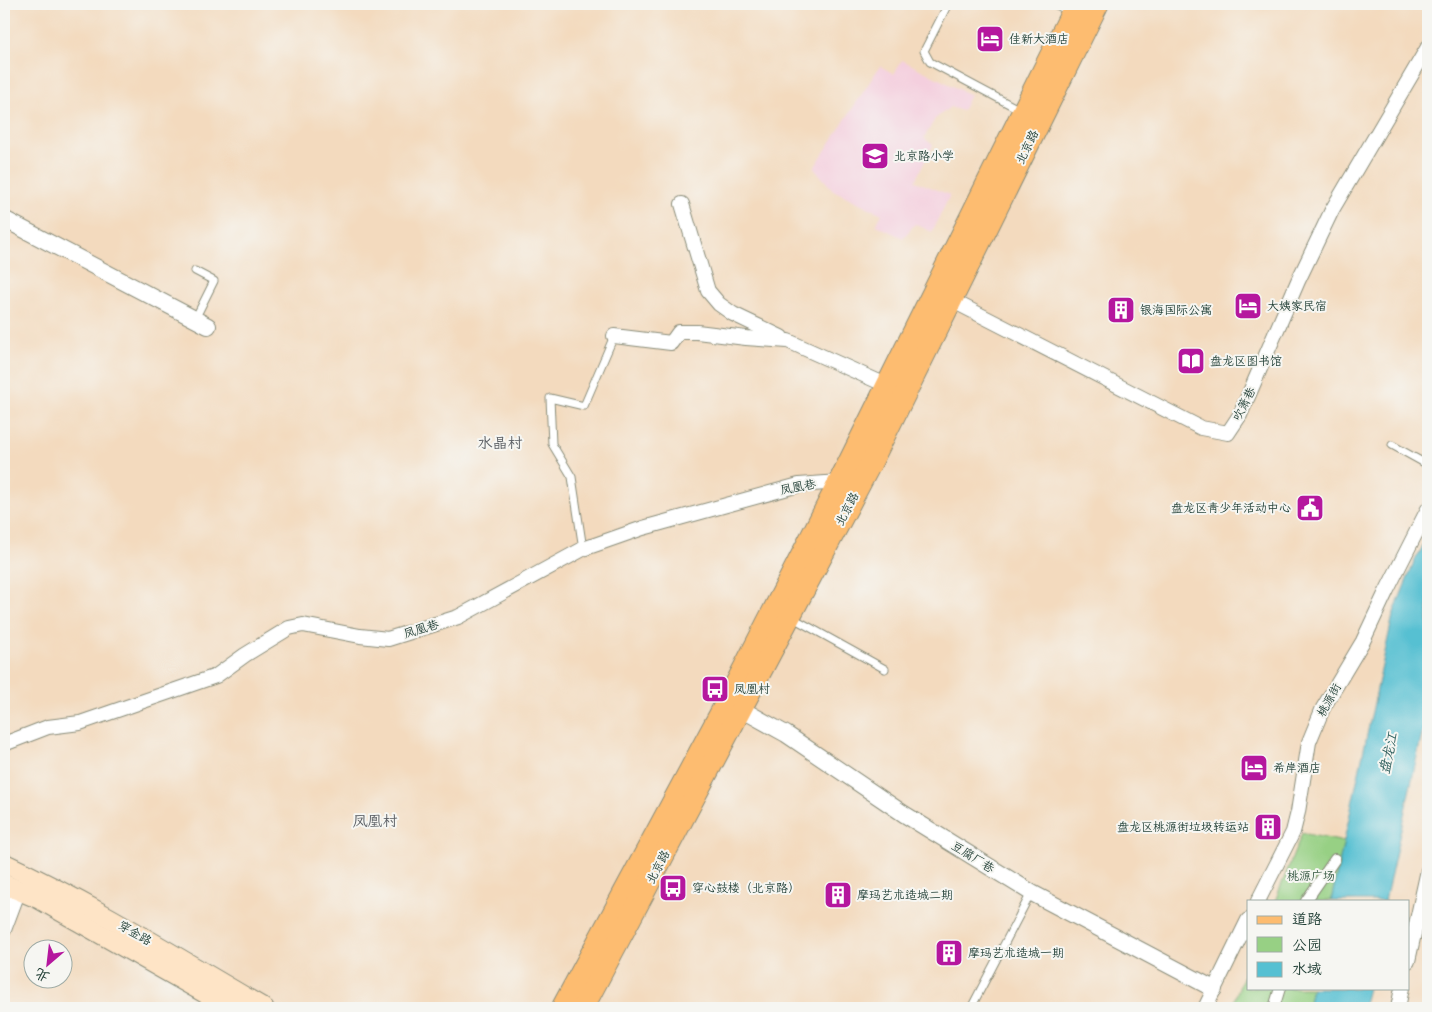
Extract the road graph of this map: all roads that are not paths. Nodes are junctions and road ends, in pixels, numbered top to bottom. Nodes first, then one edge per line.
1 (948, 4) edge
2 (1098, 4) edge
3 (1067, 7) edge
4 (1428, 47) edge
5 (1022, 111) junction
6 (682, 204) dead end
7 (4, 219) edge
8 (194, 271) dead end
9 (951, 300) junction
10 (201, 323) joint
11 (614, 336) joint
12 (788, 341) junction
13 (886, 385) junction
14 (1392, 445) dead end
15 (1428, 465) edge
16 (839, 482) junction
17 (1428, 509) edge
18 (583, 549) junction
19 (790, 617) junction
20 (885, 669) dead end
21 (741, 709) junction
22 (4, 744) edge
23 (1335, 859) dead end
24 (4, 862) edge
25 (1428, 870) edge
26 (12, 887) edge
27 (1032, 893) junction
28 (1259, 900) edge
29 (1307, 900) edge
30 (1247, 922) edge
31 (4, 930) edge
32 (1410, 952) edge
33 (1214, 989) junction
34 (1279, 990) edge
35 (1402, 990) edge
36 (231, 1008) edge
37 (264, 1008) edge
38 (562, 1008) edge
39 (583, 1008) edge
40 (971, 1008) edge
41 (1205, 1008) edge
42 (1274, 1008) edge
43 (1398, 1008) edge

1 - 5 lane
2 - 9 main road, 北京路
3 - 5 main road, 北京路
4 - 9 street, 吹箫巷
5 - 13 main road, 北京路
6 - 12 street
7 - 10 street
8 - 10 lane
9 - 19 main road, 北京路
11 - 12 street
11 - 18 lane
12 - 13 street
13 - 16 main road, 北京路
14 - 15 lane
16 - 18 street, 凤凰巷
16 - 38 main road, 北京路
17 - 28 street, 桃源街
18 - 22 street, 凤凰巷
19 - 20 lane
19 - 21 main road, 北京路
21 - 27 street, 豆腐厂巷
21 - 39 main road, 北京路
23 - 29 street
24 - 37 main road, 穿金路
25 - 32 street
26 - 31 street
26 - 36 main road, 穿金路
27 - 33 street, 豆腐厂巷
27 - 40 lane
30 - 33 street
33 - 41 street
34 - 42 street
35 - 43 street

